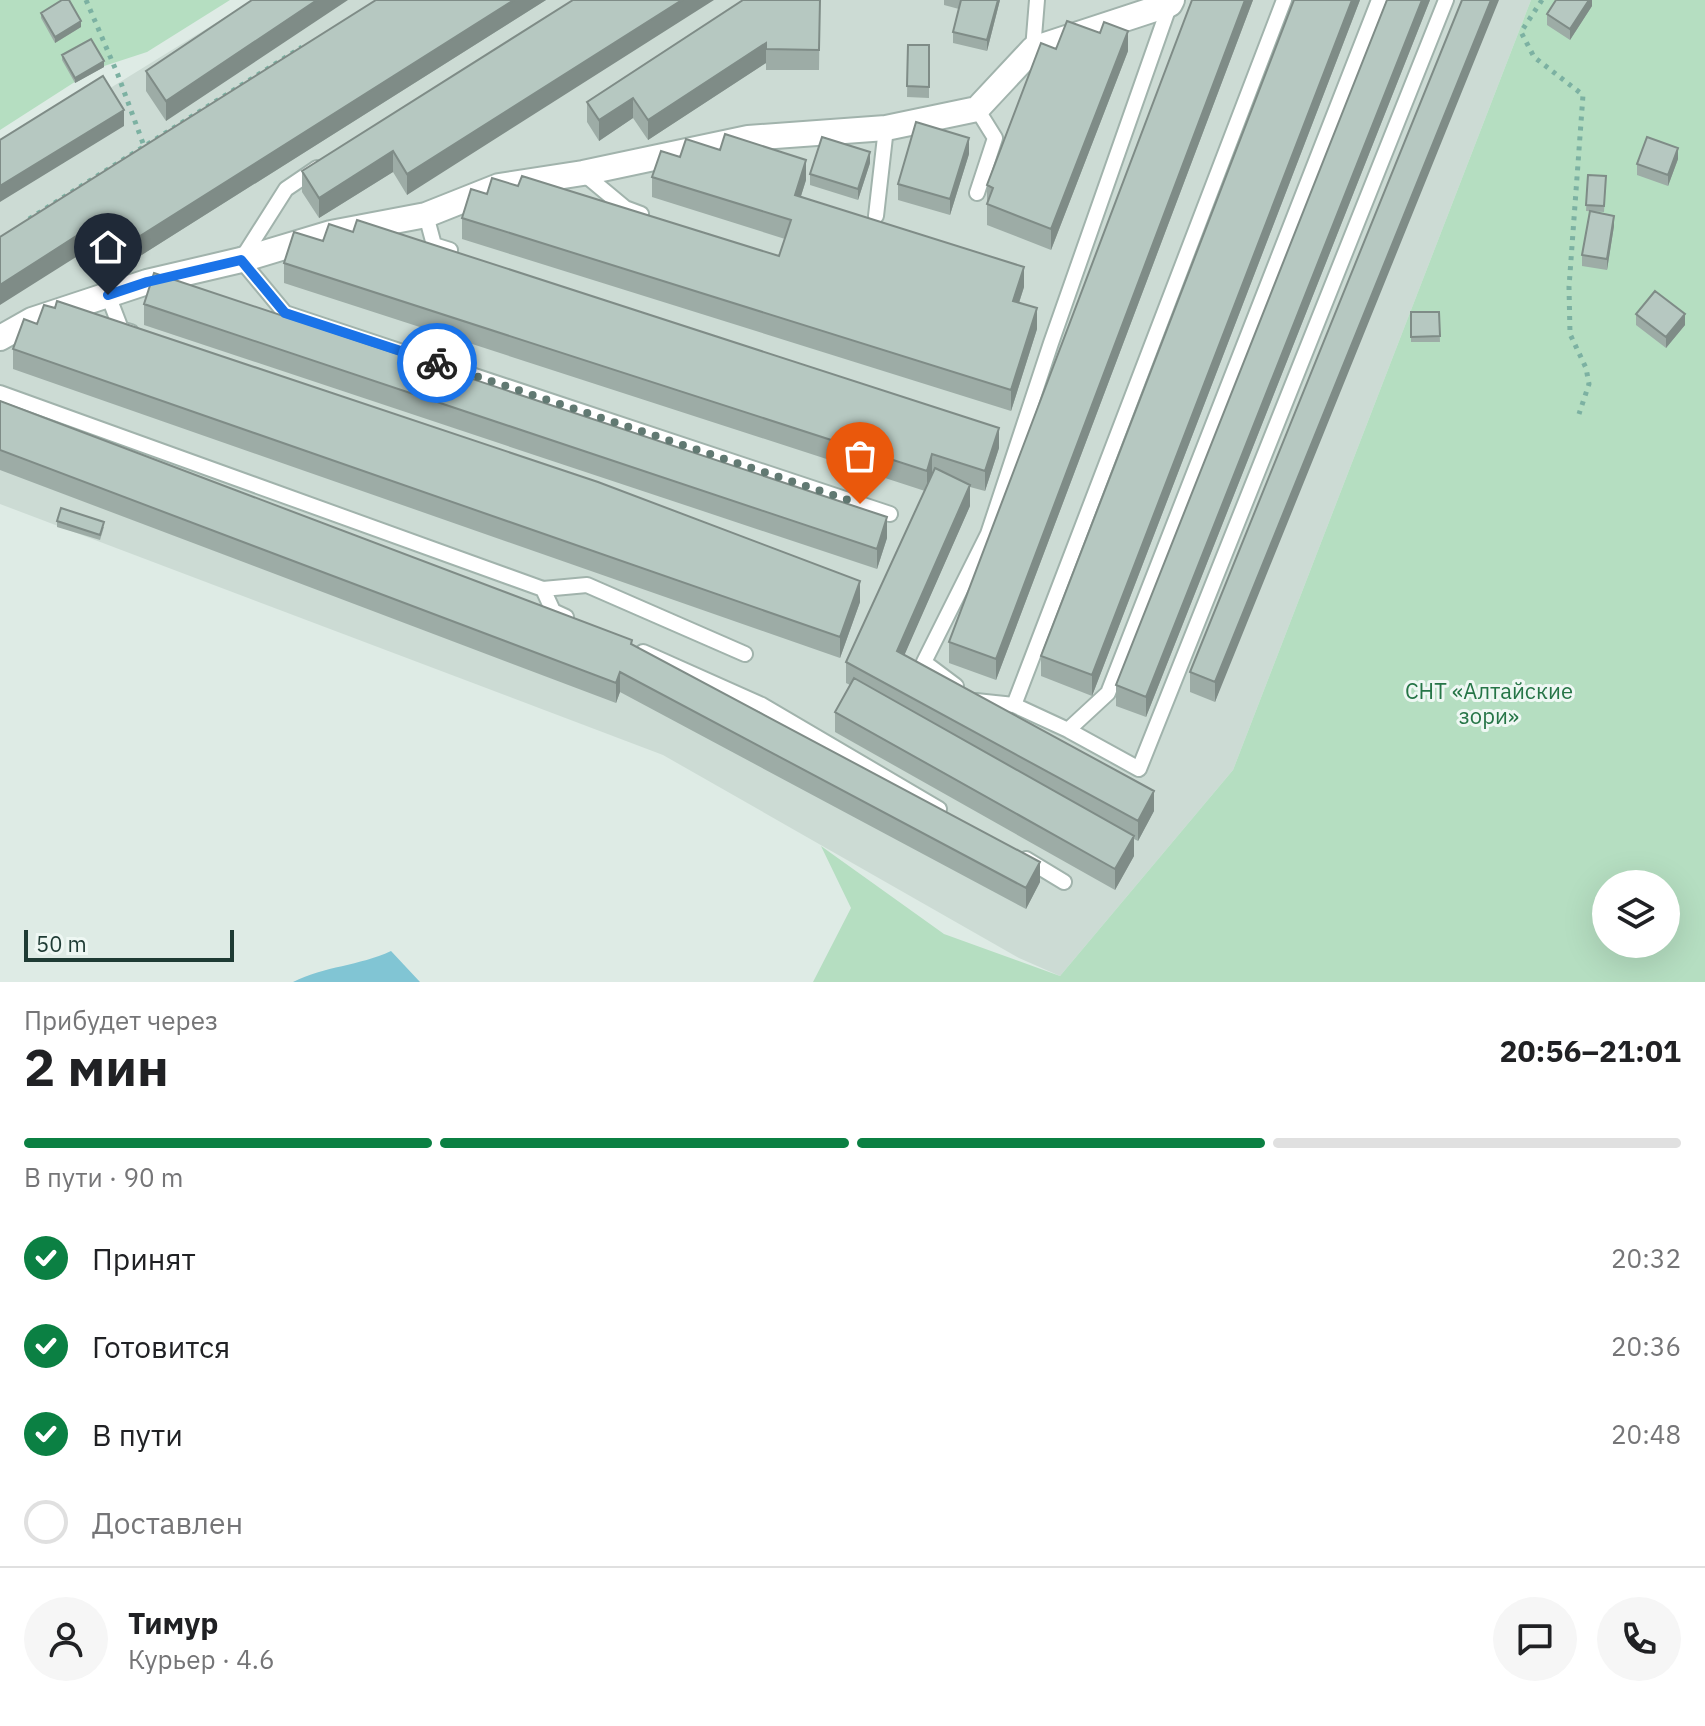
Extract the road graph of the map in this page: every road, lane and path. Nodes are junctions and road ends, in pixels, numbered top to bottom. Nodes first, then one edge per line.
1 (86, 0) edge
2 (1037, 0) edge
3 (1284, 0) edge
4 (1379, 0) edge
5 (1446, 0) edge
6 (1542, 0) edge
7 (1171, 2) edge
8 (312, 41) edge
9 (1033, 49) junction
10 (977, 109) junction
11 (886, 128) junction
12 (144, 146) junction
13 (325, 163) edge
14 (583, 173) junction
15 (977, 193) dead end
16 (426, 215) junction
17 (876, 216) dead end
18 (653, 218) edge
19 (26, 221) edge
20 (465, 255) edge
21 (241, 260) junction
22 (108, 295) junction
23 (0, 338) edge
24 (151, 339) edge
25 (0, 393) edge
26 (1579, 414) dead end
27 (890, 514) dead end
28 (543, 589) junction
29 (581, 624) edge
30 (622, 643) edge
31 (745, 654) dead end
32 (1014, 705) junction
33 (1068, 730) junction
34 (954, 817) edge
35 (1009, 850) edge
36 (1064, 882) dead end

1 - 12 path
2 - 9 lane
3 - 32 lane
4 - 33 lane
5 - 33 lane
6 - 26 path
7 - 9 street
7 - 32 lane
8 - 12 path
9 - 10 street
10 - 11 street
10 - 15 lane
11 - 14 street
11 - 17 lane
12 - 19 path
13 - 21 lane
14 - 16 street
14 - 18 lane
16 - 20 lane
16 - 21 street
21 - 22 street
21 - 27 lane
22 - 23 street
22 - 24 lane
25 - 28 lane
28 - 29 lane
28 - 31 lane
30 - 34 lane
32 - 33 lane
35 - 36 lane

